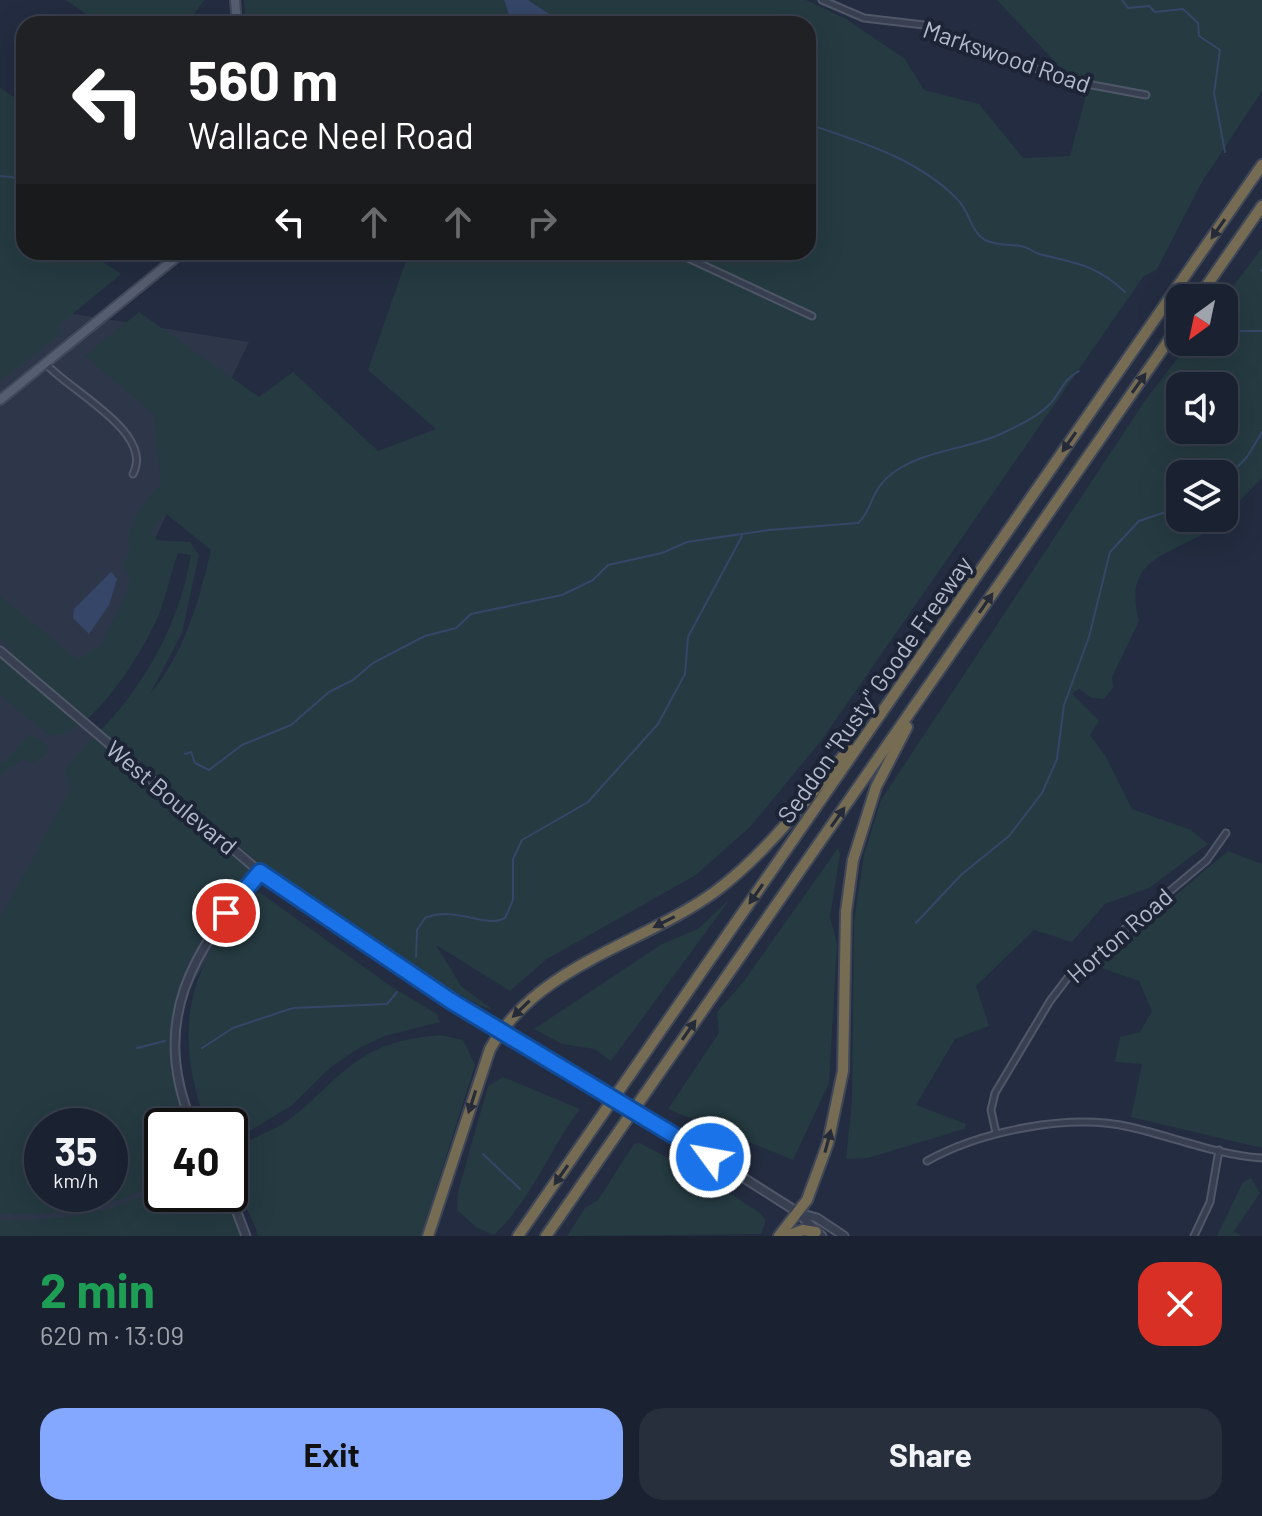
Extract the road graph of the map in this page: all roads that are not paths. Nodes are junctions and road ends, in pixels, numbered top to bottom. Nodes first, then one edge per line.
1 (822, 0) edge
2 (1146, 95) dead end
3 (1262, 165) edge
4 (1262, 206) edge
5 (173, 260) edge
6 (692, 260) edge
7 (1208, 284) edge
8 (812, 316) dead end
9 (1166, 344) edge
10 (46, 364) junction
11 (0, 400) edge
12 (133, 474) dead end
13 (0, 651) edge
14 (951, 653) junction
15 (880, 715) junction
16 (1226, 833) dead end
17 (260, 872) junction
18 (501, 1029) junction
19 (188, 1108) edge
20 (996, 1133) junction
21 (1219, 1150) junction
22 (1262, 1158) edge
23 (927, 1161) dead end
24 (237, 1212) edge
25 (799, 1213) junction
26 (819, 1234) edge
27 (246, 1236) edge
28 (428, 1236) edge
29 (518, 1236) edge
30 (546, 1236) edge
31 (779, 1236) edge
32 (787, 1236) edge
33 (844, 1236) edge
34 (1194, 1236) edge

1 - 2 street, Markswood Road
3 -> 15 highway, Seddon "Rusty" Goode Freeway
4 - 7 highway
5 - 10 main road
6 - 8 street
14 -> 9 highway, Seddon "Rusty" Goode Freeway
10 - 11 main road
10 - 12 street
13 - 17 street, West Boulevard
25 -> 14 highway
30 -> 14 highway, Seddon "Rusty" Goode Freeway
15 -> 18 highway
15 -> 29 highway, Seddon "Rusty" Goode Freeway
16 - 20 street, Horton Road
17 - 18 street, West Boulevard
17 - 19 street
18 - 25 street, West Boulevard, bridge
18 -> 28 highway
20 - 21 street
20 - 23 street
21 - 22 street
21 - 34 street
24 - 27 street
25 - 26 street, West Boulevard
25 - 31 highway
25 - 33 street, West Boulevard
26 - 32 highway

